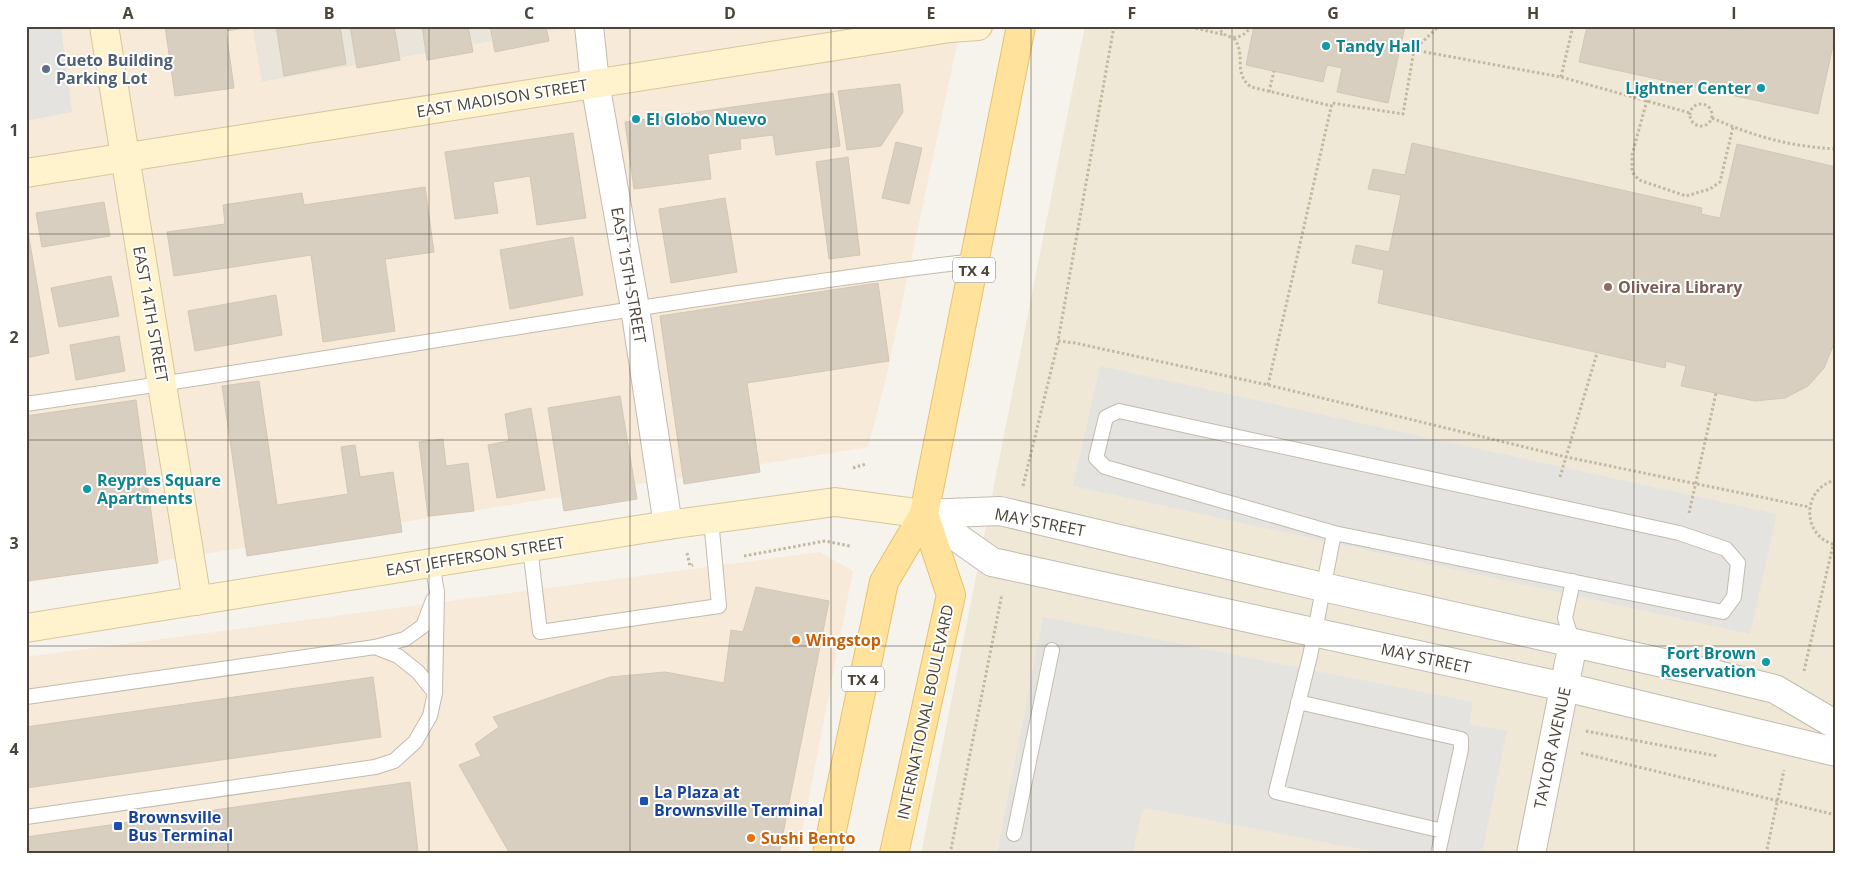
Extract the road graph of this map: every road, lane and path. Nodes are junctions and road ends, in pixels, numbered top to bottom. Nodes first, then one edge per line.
1 (104, 26) edge
2 (589, 26) edge
3 (978, 26) edge
4 (1021, 26) edge
5 (1114, 26) edge
6 (1186, 26) edge
7 (1218, 26) edge
8 (1251, 26) edge
9 (1439, 26) edge
10 (1573, 26) edge
11 (1226, 35) junction
12 (1234, 38) junction
13 (1414, 50) junction
14 (1274, 71) dead end
15 (1561, 77) junction
16 (595, 83) junction
17 (1269, 92) junction
18 (1647, 100) junction
19 (1332, 106) junction
20 (1690, 113) junction
21 (1712, 118) junction
22 (1733, 127) junction
23 (1836, 149) edge
24 (125, 159) junction
25 (26, 174) edge
26 (976, 261) junction
27 (635, 308) junction
28 (1058, 342) junction
29 (1597, 353) dead end
30 (163, 385) junction
31 (1268, 385) junction
32 (1716, 394) dead end
33 (26, 404) edge
34 (1566, 457) junction
35 (866, 464) dead end
36 (853, 468) dead end
37 (1560, 477) dead end
38 (1836, 480) edge
39 (1695, 484) junction
40 (1022, 490) dead end
41 (1809, 507) junction
42 (1688, 513) dead end
43 (924, 514) junction
44 (711, 519) junction
45 (668, 524) junction
46 (1334, 532) junction
47 (1834, 545) edge
48 (850, 546) dead end
49 (530, 547) junction
50 (744, 556) dead end
51 (432, 563) junction
52 (1572, 581) junction
53 (1323, 587) junction
54 (436, 592) junction
55 (1002, 594) dead end
56 (197, 601) junction
57 (26, 628) edge
58 (1314, 634) junction
59 (1573, 643) junction
60 (375, 647) junction
61 (1052, 650) dead end
62 (1803, 674) dead end
63 (1565, 687) junction
64 (435, 693) junction
65 (26, 697) edge
66 (1298, 702) junction
67 (1836, 726) edge
68 (1580, 730) dead end
69 (1576, 752) dead end
70 (1836, 752) edge
71 (1726, 758) dead end
72 (1792, 771) dead end
73 (1777, 801) junction
74 (1836, 815) edge
75 (26, 817) edge
76 (1443, 831) junction
77 (1014, 834) dead end
78 (827, 854) edge
79 (894, 854) edge
80 (950, 854) edge
81 (1438, 854) edge
82 (1530, 854) edge
83 (1766, 854) edge

1 - 24 street, EAST 14TH STREET
2 - 16 street, EAST 15TH STREET
3 - 16 street, EAST MADISON STREET
4 - 26 main road, TX 4
5 - 28 path
6 - 11 path
7 - 11 path
8 - 12 path
9 - 13 path
10 - 15 path
11 - 12 path
12 - 17 path
13 - 15 path
13 - 19 path
14 - 17 path
15 - 18 path
16 - 24 street, EAST MADISON STREET
16 - 27 street, EAST 15TH STREET
17 - 19 path
18 - 20 path
18 - 22 path
19 - 31 path
20 - 21 path
20 - 21 path
21 - 22 path
22 - 23 path
24 - 25 street, EAST MADISON STREET
24 - 30 street, EAST 14TH STREET
26 - 27 lane
26 - 43 main road, TX 4
27 - 30 lane
27 - 45 street, EAST 15TH STREET
28 - 31 path
28 - 40 path
29 - 34 path
30 - 33 lane
30 - 56 street, EAST 14TH STREET
31 - 34 path
32 - 39 path
34 - 37 path
34 - 39 path
35 - 36 path
38 - 41 path
39 - 41 path
39 - 42 path
41 - 47 path
43 - 44 street, EAST JEFFERSON STREET
43 - 53 street, MAY STREET
43 - 58 street, MAY STREET
43 - 78 main road, TX 4
43 - 79 main road, INTERNATIONAL BOULEVARD
44 - 45 street, EAST JEFFERSON STREET
44 - 49 lane
45 - 49 street, EAST JEFFERSON STREET
46 - 52 lane
46 - 52 lane
46 - 53 lane
47 - 62 path
48 - 50 path
49 - 51 street, EAST JEFFERSON STREET
51 - 54 lane
51 - 56 street, EAST JEFFERSON STREET
52 - 59 lane
53 - 58 lane
53 - 59 street, MAY STREET
54 - 60 lane
54 - 64 lane
55 - 80 path
56 - 57 street, EAST JEFFERSON STREET
58 - 63 street, MAY STREET
58 - 66 lane
59 - 63 street, TAYLOR AVENUE
59 - 67 street, MAY STREET
60 - 64 lane
60 - 65 lane
61 - 77 lane
63 - 70 street, MAY STREET
63 - 82 street, TAYLOR AVENUE
64 - 75 lane
66 - 76 lane
66 - 76 lane
68 - 71 path
69 - 73 path
72 - 73 path
73 - 74 path
73 - 83 path
76 - 81 lane

